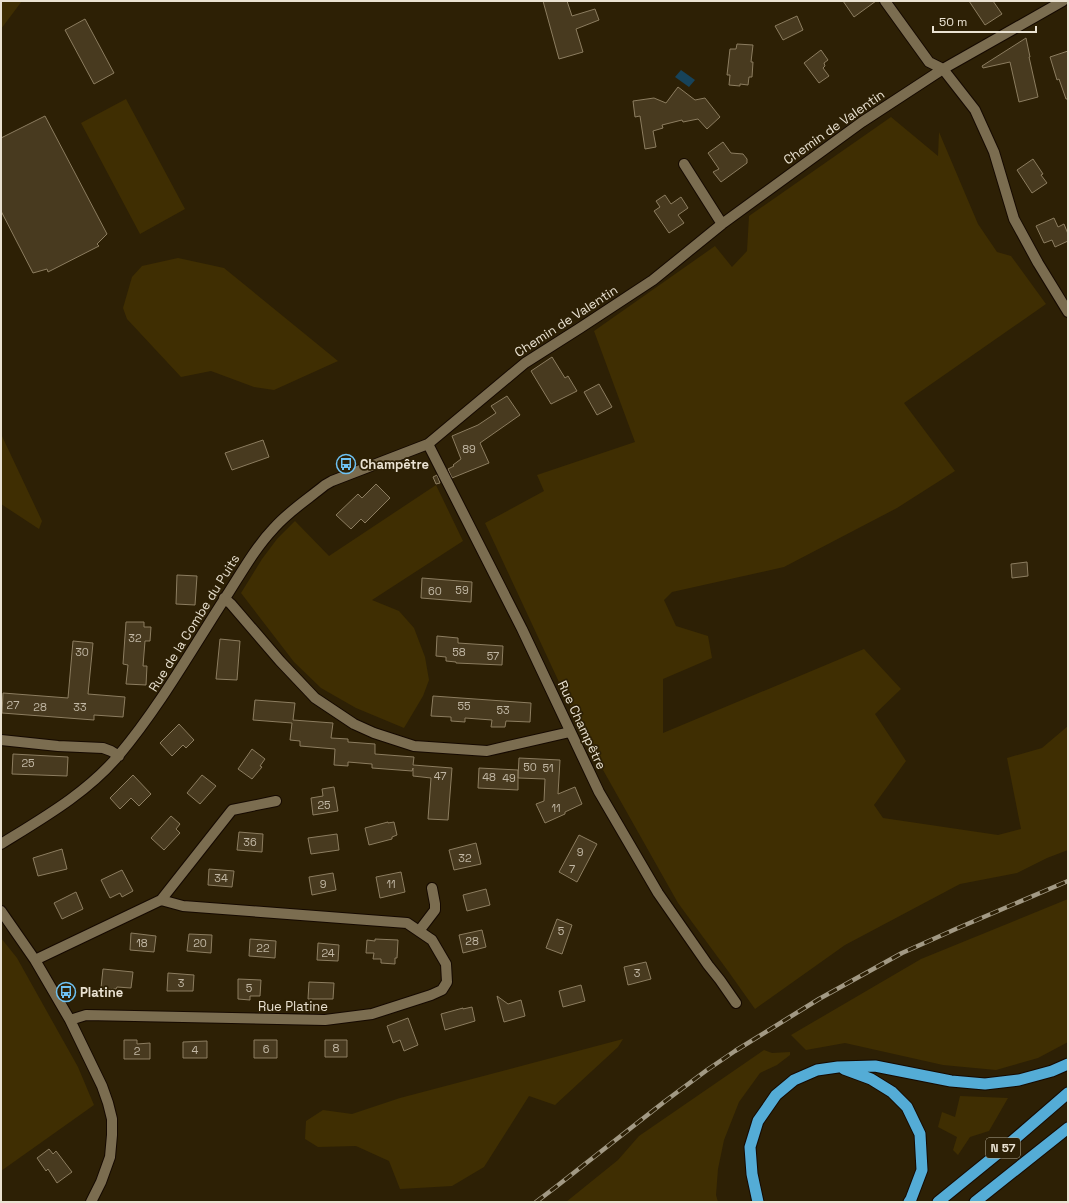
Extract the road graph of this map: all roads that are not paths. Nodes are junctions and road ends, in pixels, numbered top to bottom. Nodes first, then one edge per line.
1 (885, 1) edge
2 (1063, 1) edge
3 (943, 69) junction
4 (684, 164) dead end
5 (722, 224) junction
6 (1068, 312) edge
7 (428, 444) junction
8 (224, 598) junction
9 (570, 732) junction
10 (1, 740) edge
11 (119, 756) junction
12 (276, 801) dead end
13 (1, 844) edge
14 (432, 888) dead end
15 (161, 900) junction
16 (1, 911) edge
17 (418, 931) junction
18 (35, 960) junction
19 (736, 1003) dead end
20 (70, 1020) junction
21 (1068, 1064) edge
22 (838, 1067) junction
23 (1068, 1093) edge
24 (1068, 1128) edge
25 (91, 1202) edge
26 (758, 1202) edge
27 (909, 1202) edge
28 (938, 1202) edge
29 (976, 1202) edge

1 - 3 street
2 - 3 street, Chemin de Valentin
3 - 5 street, Chemin de Valentin
3 - 6 street
4 - 5 street
5 - 7 street, Chemin de Valentin
7 - 8 street, Rue de la Combe du Puits
7 - 9 street, Rue Champêtre
8 - 9 street
8 - 11 street, Rue de la Combe du Puits
9 - 19 street, Rue Champêtre
10 - 11 street
11 - 13 street, Rue de la Combe du Puits
12 - 15 street
14 - 17 street
15 - 17 street, Rue Platine
15 - 18 street
16 - 18 street
17 - 20 street, Rue Platine
18 - 20 street
20 - 25 street
21 - 22 highway
22 - 26 highway
22 - 27 highway
23 - 28 highway, N 57
24 - 29 highway, N 57

